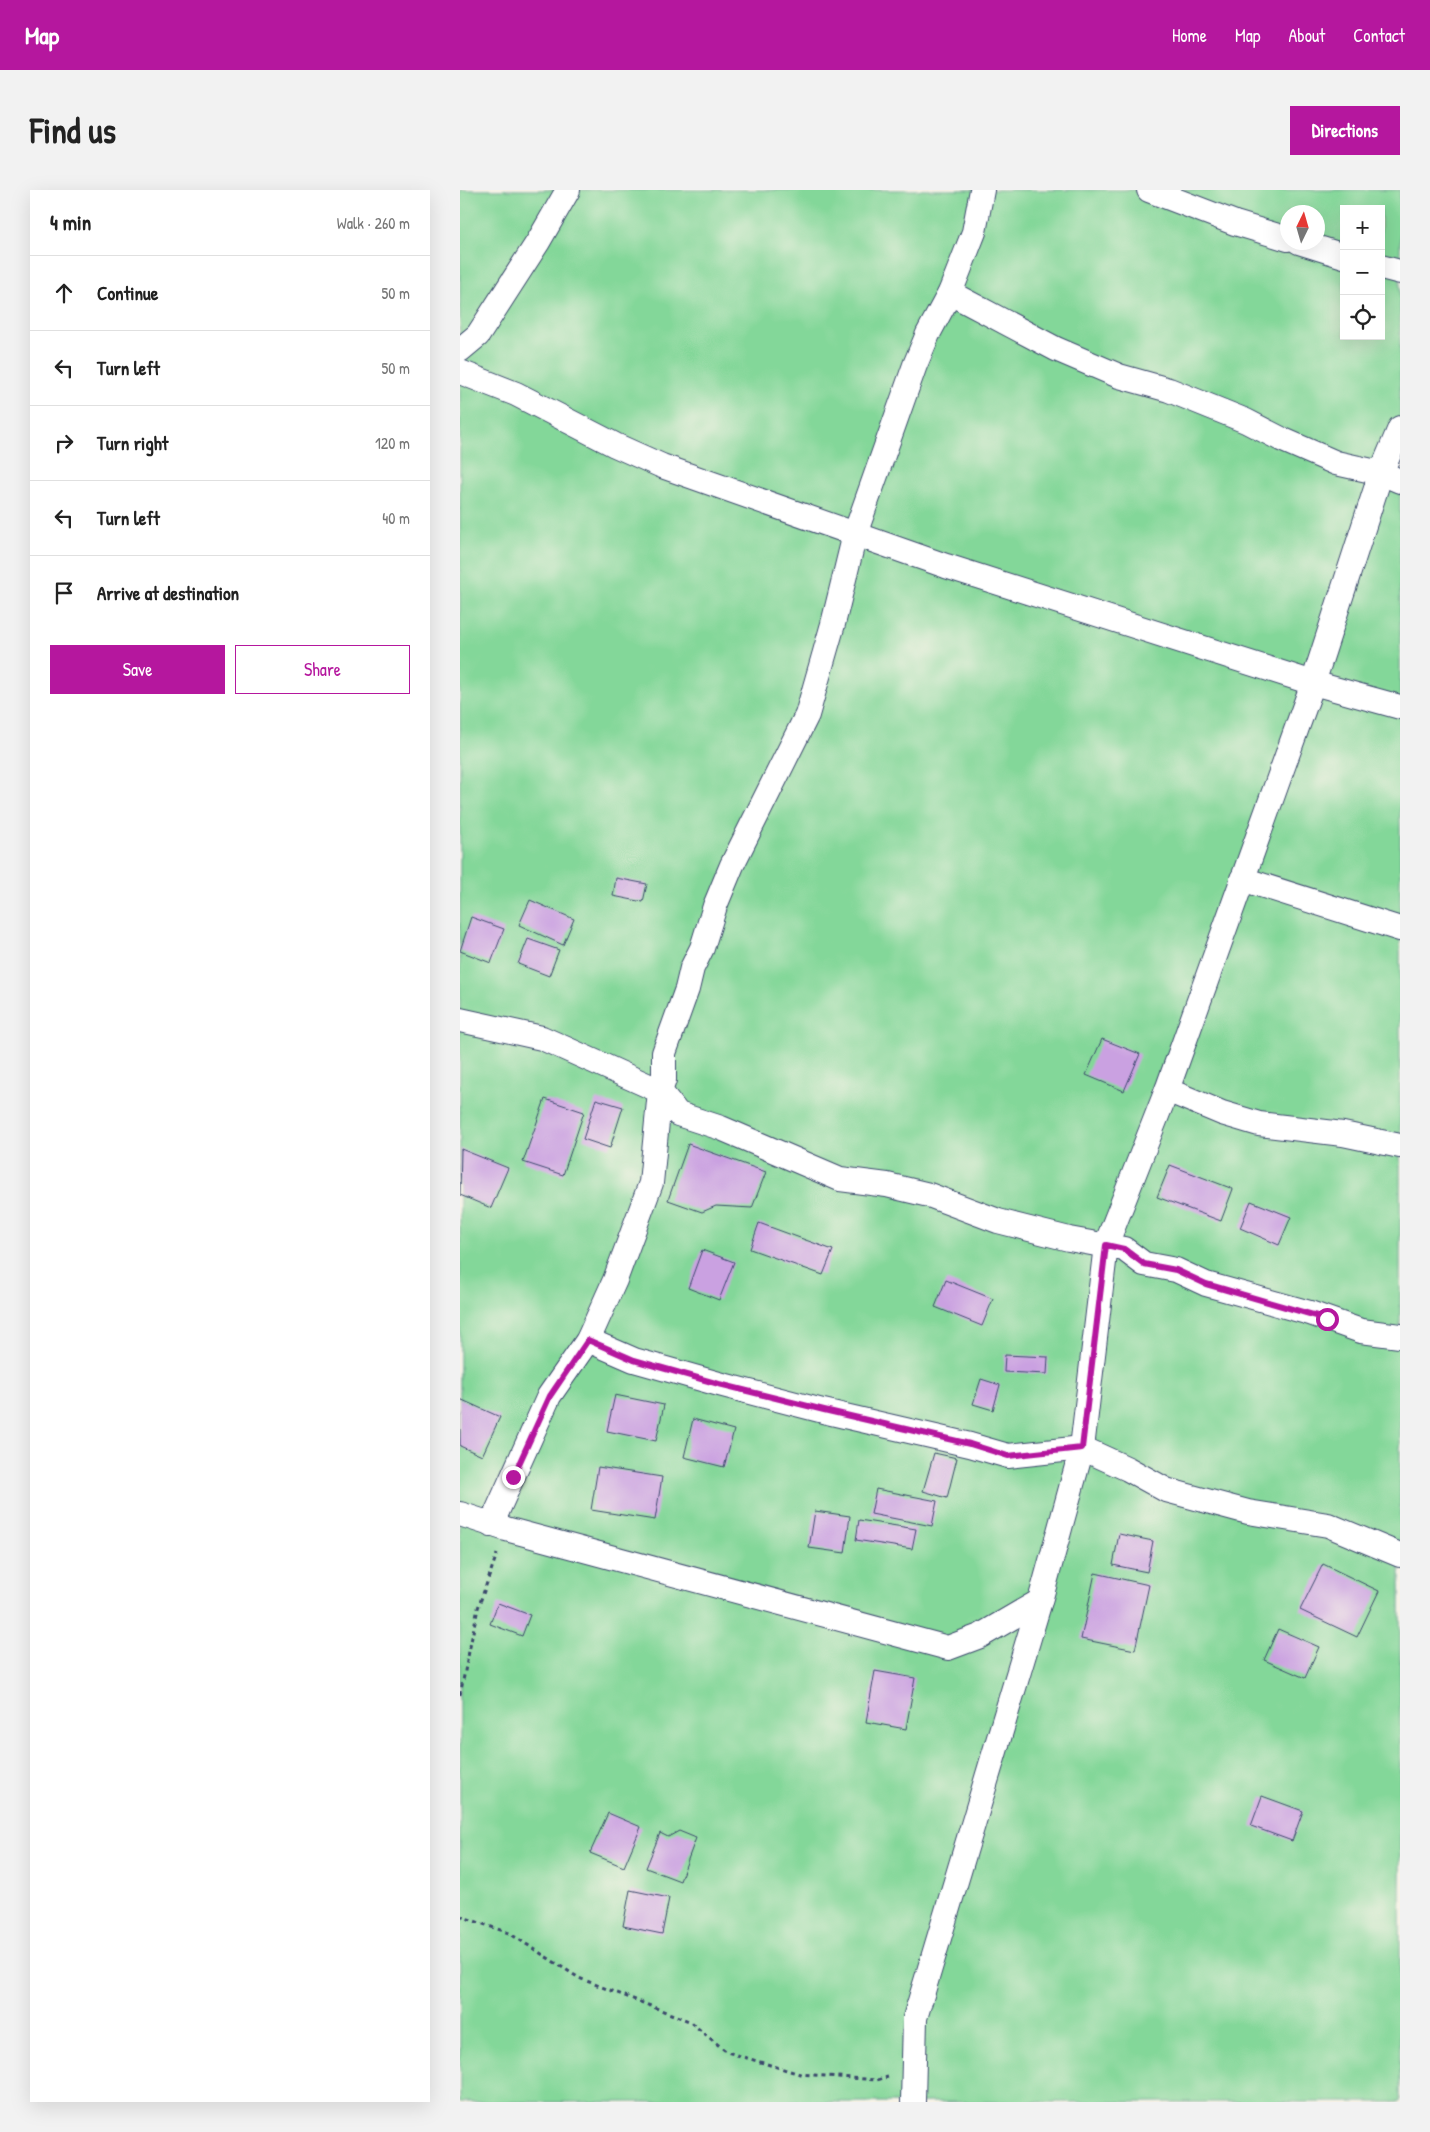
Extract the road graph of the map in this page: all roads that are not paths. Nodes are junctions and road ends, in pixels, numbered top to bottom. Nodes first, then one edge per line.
1 (568, 190) edge
2 (982, 190) edge
3 (1149, 190) edge
4 (1280, 237) edge
5 (1325, 250) edge
6 (1340, 255) edge
7 (1385, 268) edge
8 (1400, 272) edge
9 (950, 293) junction
10 (460, 350) edge
11 (460, 372) edge
12 (1400, 428) edge
13 (1391, 477) edge
14 (855, 534) junction
15 (1312, 684) junction
16 (1400, 707) edge
17 (1242, 878) junction
18 (1400, 929) edge
19 (460, 1020) edge
20 (1168, 1090) junction
21 (660, 1091) junction
22 (1400, 1146) edge
23 (1106, 1245) junction
24 (1400, 1336) edge
25 (588, 1340) junction
26 (1082, 1448) junction
27 (460, 1514) edge
28 (498, 1527) junction
29 (1400, 1555) edge
30 (1040, 1601) junction
31 (913, 2102) edge

1 - 10 street
2 - 9 street
3 - 4 street
5 - 6 street
7 - 8 street
9 - 13 street
9 - 14 street
11 - 14 street
12 - 13 street
13 - 15 street
14 - 15 street
14 - 21 street
15 - 16 street
15 - 17 street
17 - 18 street
17 - 20 street
19 - 21 street
20 - 22 street
20 - 23 street
21 - 23 street
21 - 25 street
23 - 24 street
23 - 26 street
25 - 26 street
25 - 28 street
26 - 29 street
26 - 30 street
27 - 28 street
28 - 30 street
30 - 31 street

